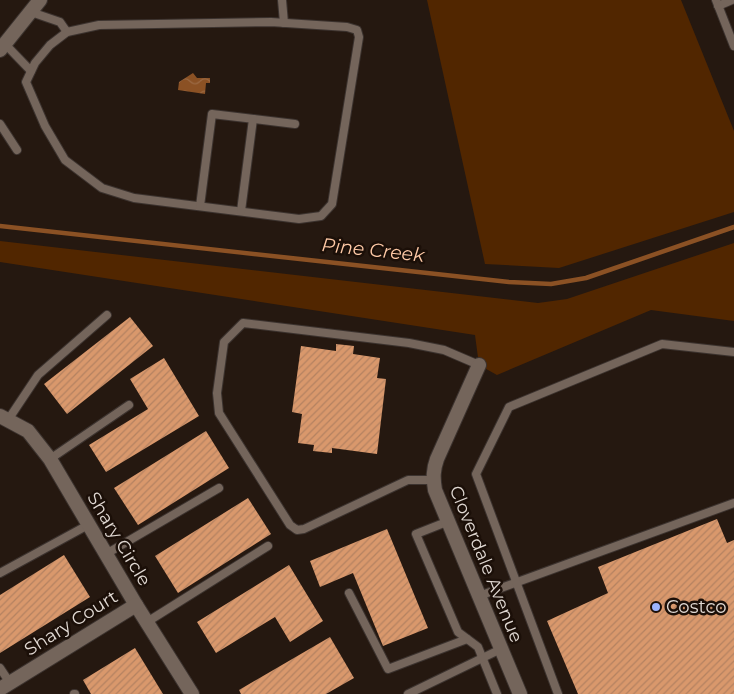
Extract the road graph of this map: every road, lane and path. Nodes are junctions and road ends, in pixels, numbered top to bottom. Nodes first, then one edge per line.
1 (282, 0) edge
2 (732, 0) edge
3 (37, 3) edge
4 (717, 3) edge
5 (284, 23) junction
6 (68, 32) junction
7 (734, 46) edge
8 (2, 47) edge
9 (31, 71) junction
10 (252, 119) junction
11 (0, 124) edge
12 (295, 124) dead end
13 (17, 150) dead end
14 (200, 206) junction
15 (241, 211) junction
16 (107, 315) dead end
17 (734, 352) edge
18 (479, 365) joint
19 (129, 405) dead end
20 (4, 418) edge
21 (50, 459) junction
22 (433, 480) junction
23 (219, 488) dead end
24 (734, 503) edge
25 (449, 522) junction
26 (88, 525) junction
27 (268, 546) dead end
28 (106, 554) junction
29 (0, 573) edge
30 (517, 582) junction
31 (348, 593) dead end
32 (479, 596) junction
33 (136, 605) junction
34 (147, 622) junction
35 (467, 639) junction
36 (501, 649) junction
37 (483, 658) junction
38 (0, 668) edge
39 (5, 686) edge
40 (192, 694) edge
41 (408, 694) edge
42 (497, 694) edge
43 (520, 694) edge
44 (558, 694) edge

1 - 5 lane
2 - 4 lane
3 - 6 lane
3 - 8 street
4 - 7 lane
5 - 6 lane
5 - 15 lane
6 - 9 lane
8 - 9 lane
9 - 14 lane
10 - 12 lane
10 - 14 lane
10 - 15 lane
11 - 13 lane
14 - 15 lane
16 - 20 lane
17 - 30 lane
18 - 22 street, Cloverdale Avenue
18 - 22 lane
19 - 21 lane
20 - 21 street, Shary Circle
21 - 26 street, Shary Circle
22 - 25 street, Cloverdale Avenue
23 - 28 lane
24 - 30 lane
25 - 32 street, Cloverdale Avenue
25 - 35 lane
26 - 28 street, Shary Circle
26 - 29 lane
27 - 34 lane
28 - 33 street, Shary Circle
30 - 32 lane
30 - 44 lane
31 - 35 lane
32 - 36 street, Cloverdale Avenue
33 - 34 street, Shary Circle
33 - 39 street, Shary Court
34 - 40 street, Shary Circle
35 - 37 lane
36 - 37 lane
36 - 43 street, Cloverdale Avenue
37 - 41 lane
37 - 42 lane
38 - 39 lane

